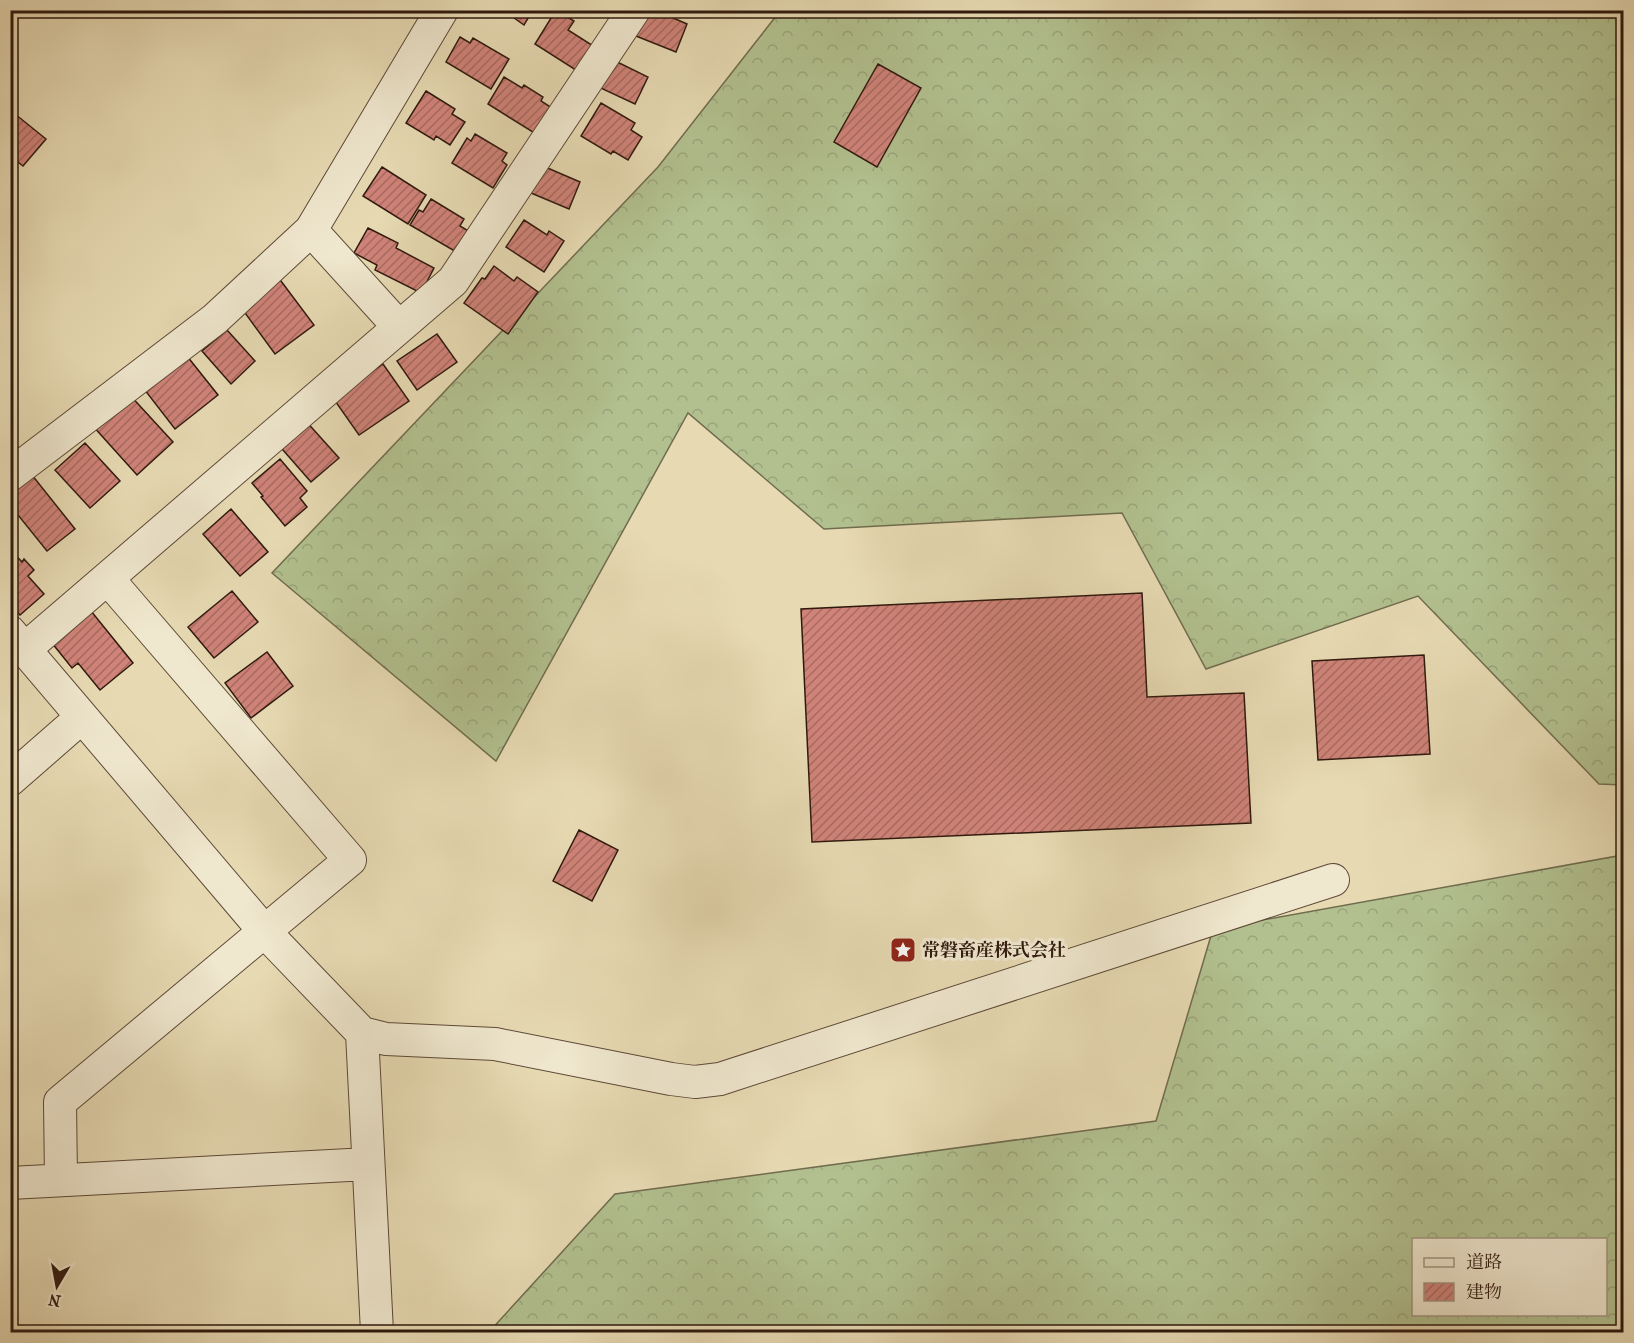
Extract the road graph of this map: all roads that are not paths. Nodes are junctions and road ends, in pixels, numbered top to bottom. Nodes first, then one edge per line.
1 (442, 10) edge
2 (634, 10) edge
3 (310, 230) junction
4 (399, 327) junction
5 (10, 475) edge
6 (108, 579) junction
7 (18, 641) edge
8 (82, 717) junction
9 (10, 780) edge
10 (1333, 880) dead end
11 (265, 932) junction
12 (362, 1034) junction
13 (368, 1164) junction
14 (62, 1180) junction
15 (10, 1183) edge
16 (377, 1332) edge

1 - 3 street
2 - 4 street
3 - 4 street
3 - 5 street
4 - 6 street
6 - 7 street
6 - 11 street
7 - 8 street
8 - 9 street
8 - 11 street
10 - 12 street
11 - 12 street
11 - 14 street
12 - 13 street
13 - 14 street
13 - 16 street
14 - 15 street

